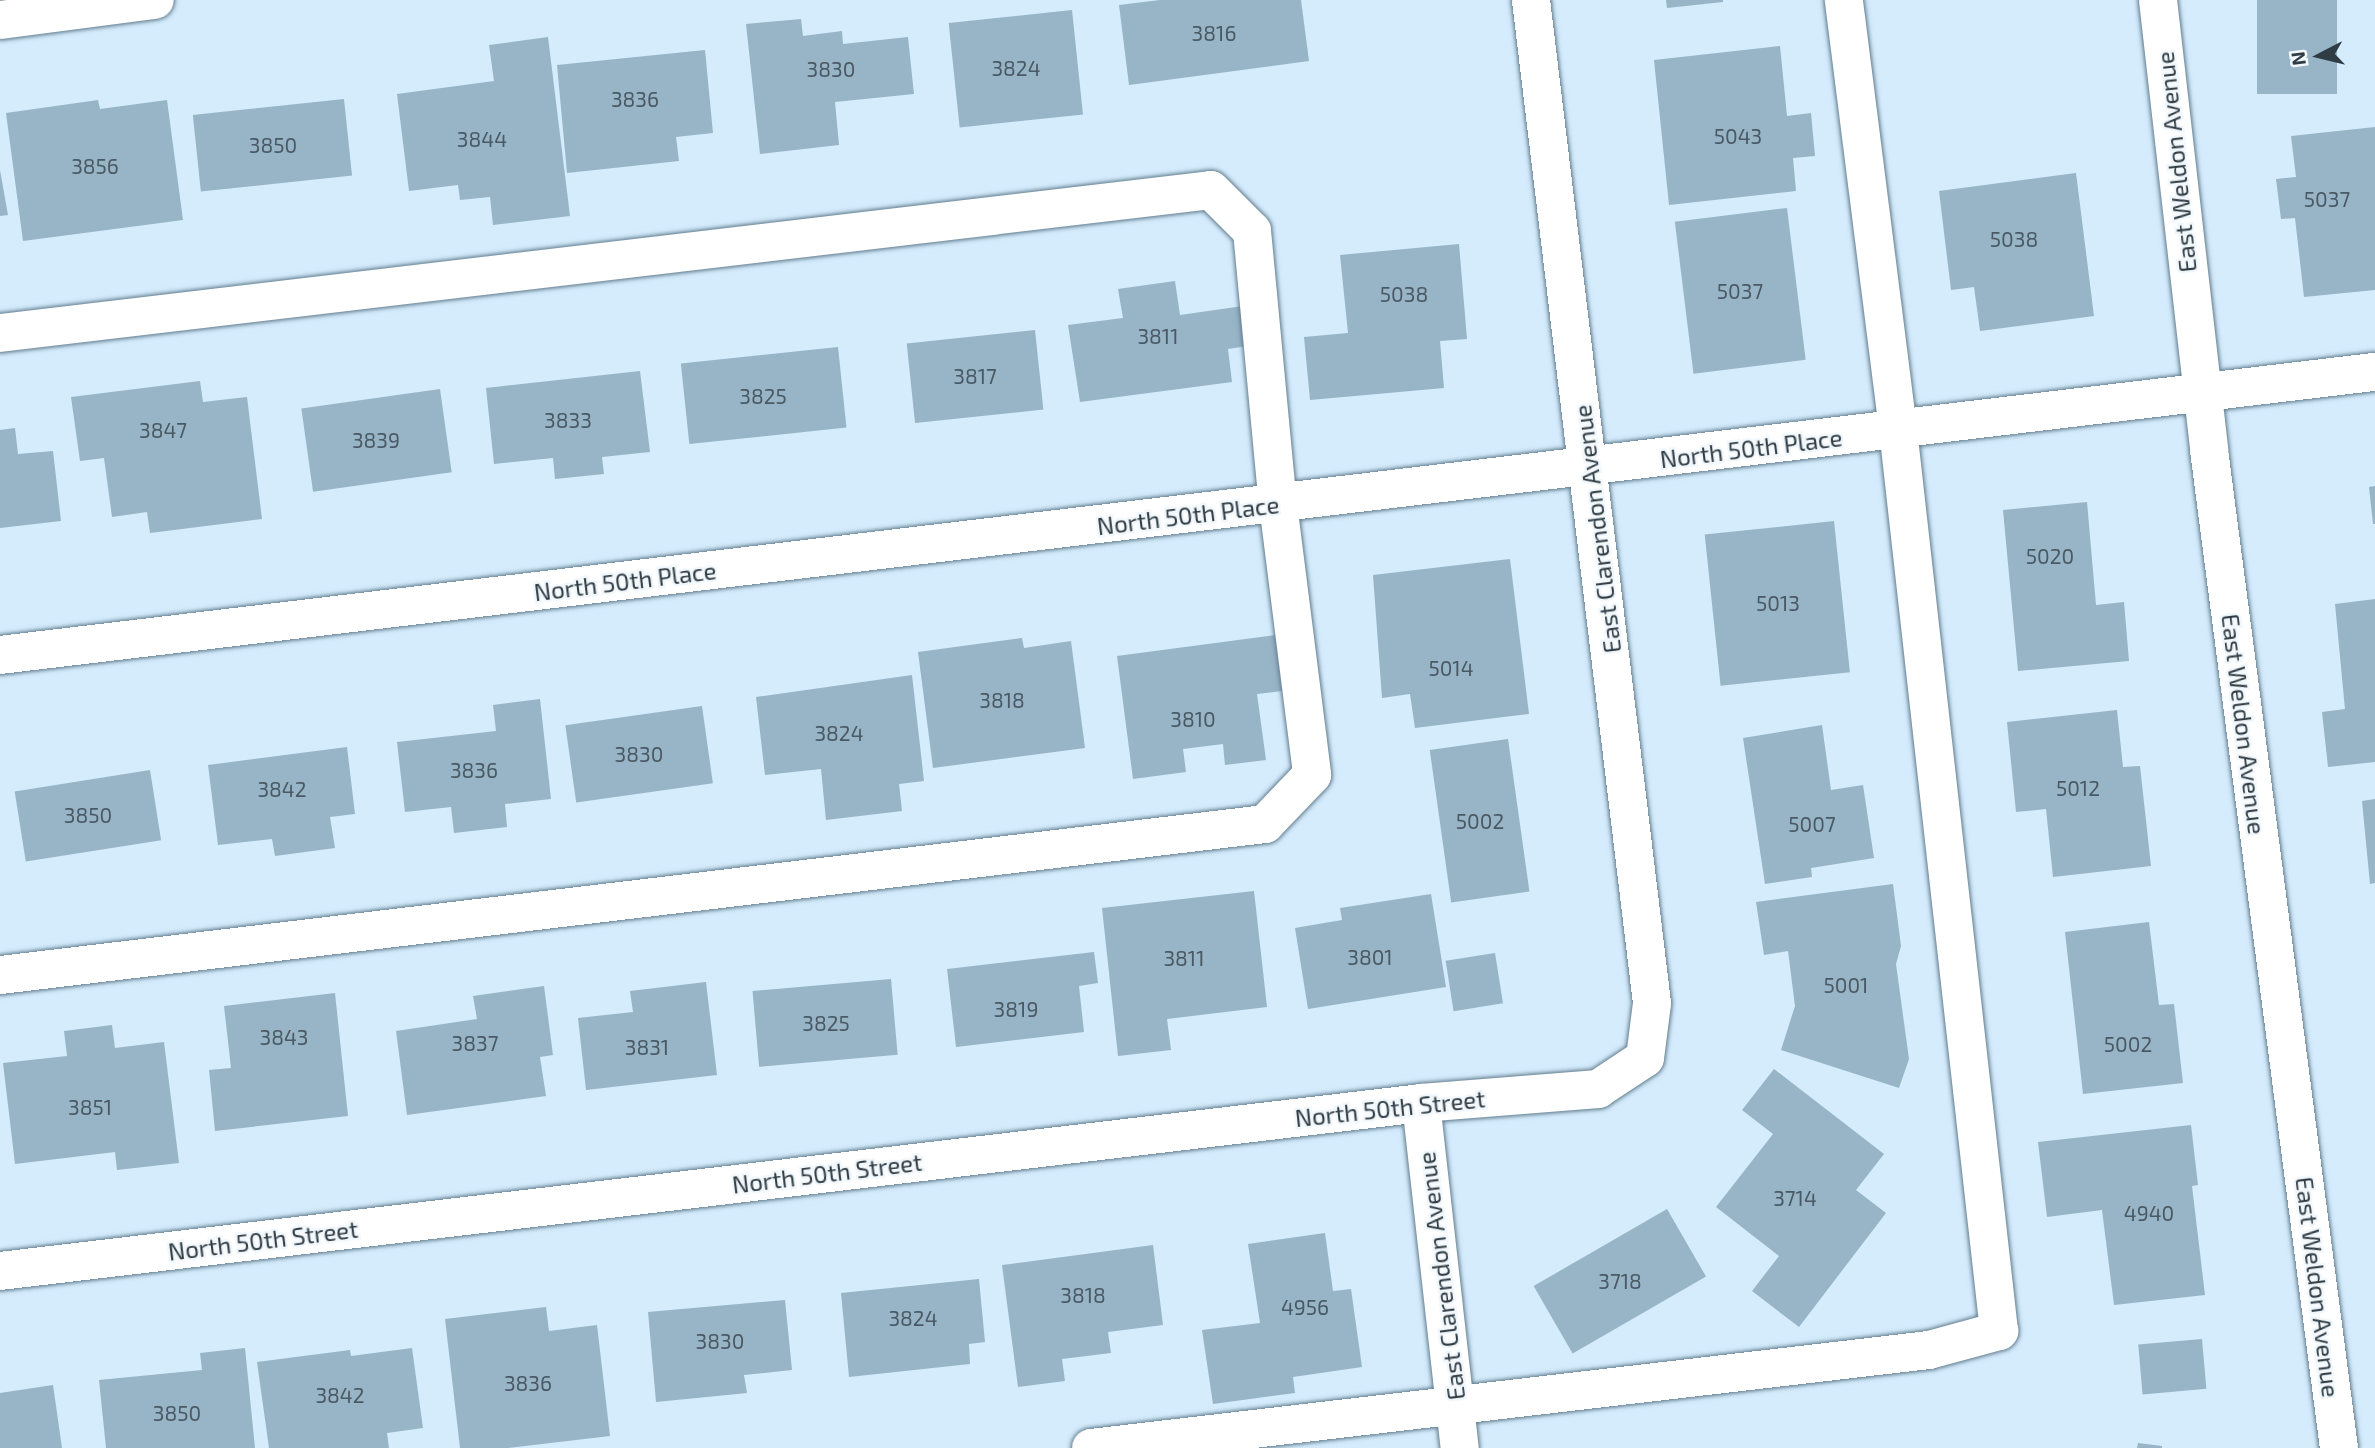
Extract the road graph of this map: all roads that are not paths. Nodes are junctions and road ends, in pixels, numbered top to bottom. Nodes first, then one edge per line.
1 (155, 0) edge
2 (1531, 0) edge
3 (1844, 0) edge
4 (2158, 0) edge
5 (0, 20) edge
6 (0, 333) edge
7 (2375, 372) edge
8 (2202, 392) junction
9 (1898, 429) junction
10 (1591, 468) junction
11 (1278, 504) junction
12 (0, 655) edge
13 (0, 975) edge
14 (1645, 1058) joint
15 (1421, 1103) junction
16 (0, 1271) edge
17 (1456, 1404) junction
18 (1091, 1448) edge
19 (1460, 1448) edge
20 (2339, 1448) edge

1 - 5 street
2 - 10 street, East Clarendon Avenue
3 - 9 street
4 - 8 street, East Weldon Avenue
6 - 11 street
7 - 8 street, North 50th Place
8 - 9 street, North 50th Place
8 - 20 street, East Weldon Avenue
9 - 10 street, North 50th Place
9 - 17 street
10 - 11 street, North 50th Place
10 - 14 street, East Clarendon Avenue
11 - 12 street, North 50th Place
11 - 13 street
14 - 15 street, North 50th Street
15 - 16 street, North 50th Street
15 - 17 street, East Clarendon Avenue
17 - 18 street
17 - 19 street, East Clarendon Avenue

